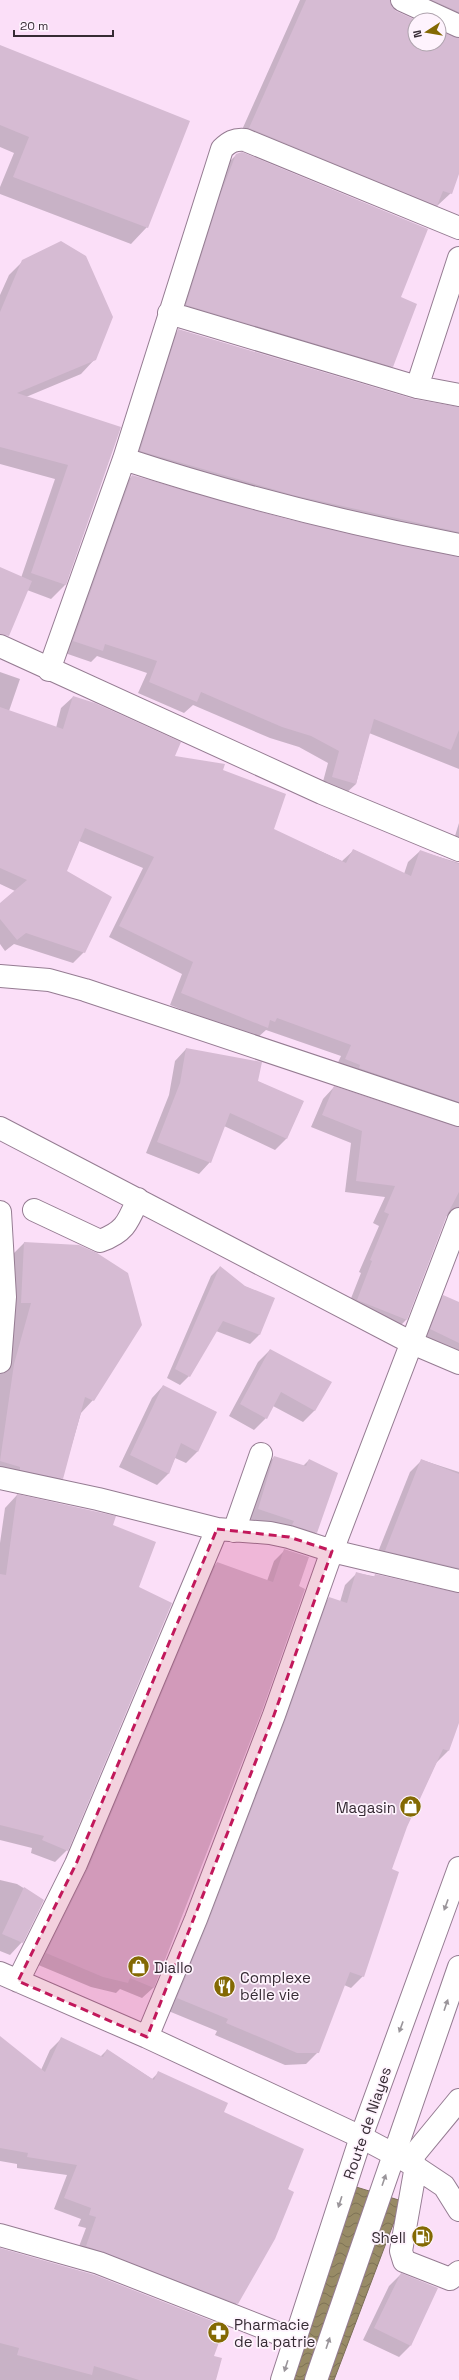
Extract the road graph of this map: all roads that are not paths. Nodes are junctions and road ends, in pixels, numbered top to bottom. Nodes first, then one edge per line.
1 (402, 0) edge
2 (459, 26) edge
3 (459, 228) edge
4 (459, 258) edge
5 (169, 313) junction
6 (417, 387) junction
7 (459, 395) edge
8 (124, 459) junction
9 (459, 545) edge
10 (0, 646) edge
11 (49, 670) junction
12 (459, 850) edge
13 (0, 976) edge
14 (459, 1115) edge
15 (0, 1128) edge
16 (138, 1199) junction
17 (34, 1210) dead end
18 (0, 1212) edge
19 (459, 1219) edge
20 (412, 1343) junction
21 (0, 1362) edge
22 (459, 1363) edge
23 (261, 1454) dead end
24 (0, 1478) edge
25 (226, 1530) junction
26 (332, 1551) junction
27 (459, 1581) edge
28 (459, 1868) edge
29 (459, 1967) edge
30 (9, 1977) edge
31 (147, 2037) junction
32 (459, 2100) edge
33 (361, 2137) junction
34 (406, 2160) junction
35 (452, 2184) edge
36 (459, 2210) edge
37 (0, 2235) edge
38 (459, 2272) edge
39 (295, 2340) junction
40 (282, 2380) edge
41 (316, 2380) edge

1 - 2 street
3 - 5 street
4 - 6 street
5 - 6 street
5 - 8 street
6 - 7 street
8 - 9 street
8 - 11 street
10 - 11 street
11 - 12 street
13 - 14 street
15 - 16 street
16 - 17 street
16 - 20 street
18 - 21 street
19 - 20 street
20 - 22 street
20 - 26 street
23 - 25 street
24 - 25 street
25 - 26 street
25 - 30 street
26 - 27 street
26 - 31 street
28 -> 33 street, Route de Niayes
34 -> 29 street
30 - 31 street
31 - 33 street
32 - 34 street
33 - 34 street
33 -> 39 street, Route de Niayes
34 - 35 street
34 - 38 street
41 -> 34 street
35 - 36 street
37 - 39 street
39 -> 40 street, Route de Niayes

